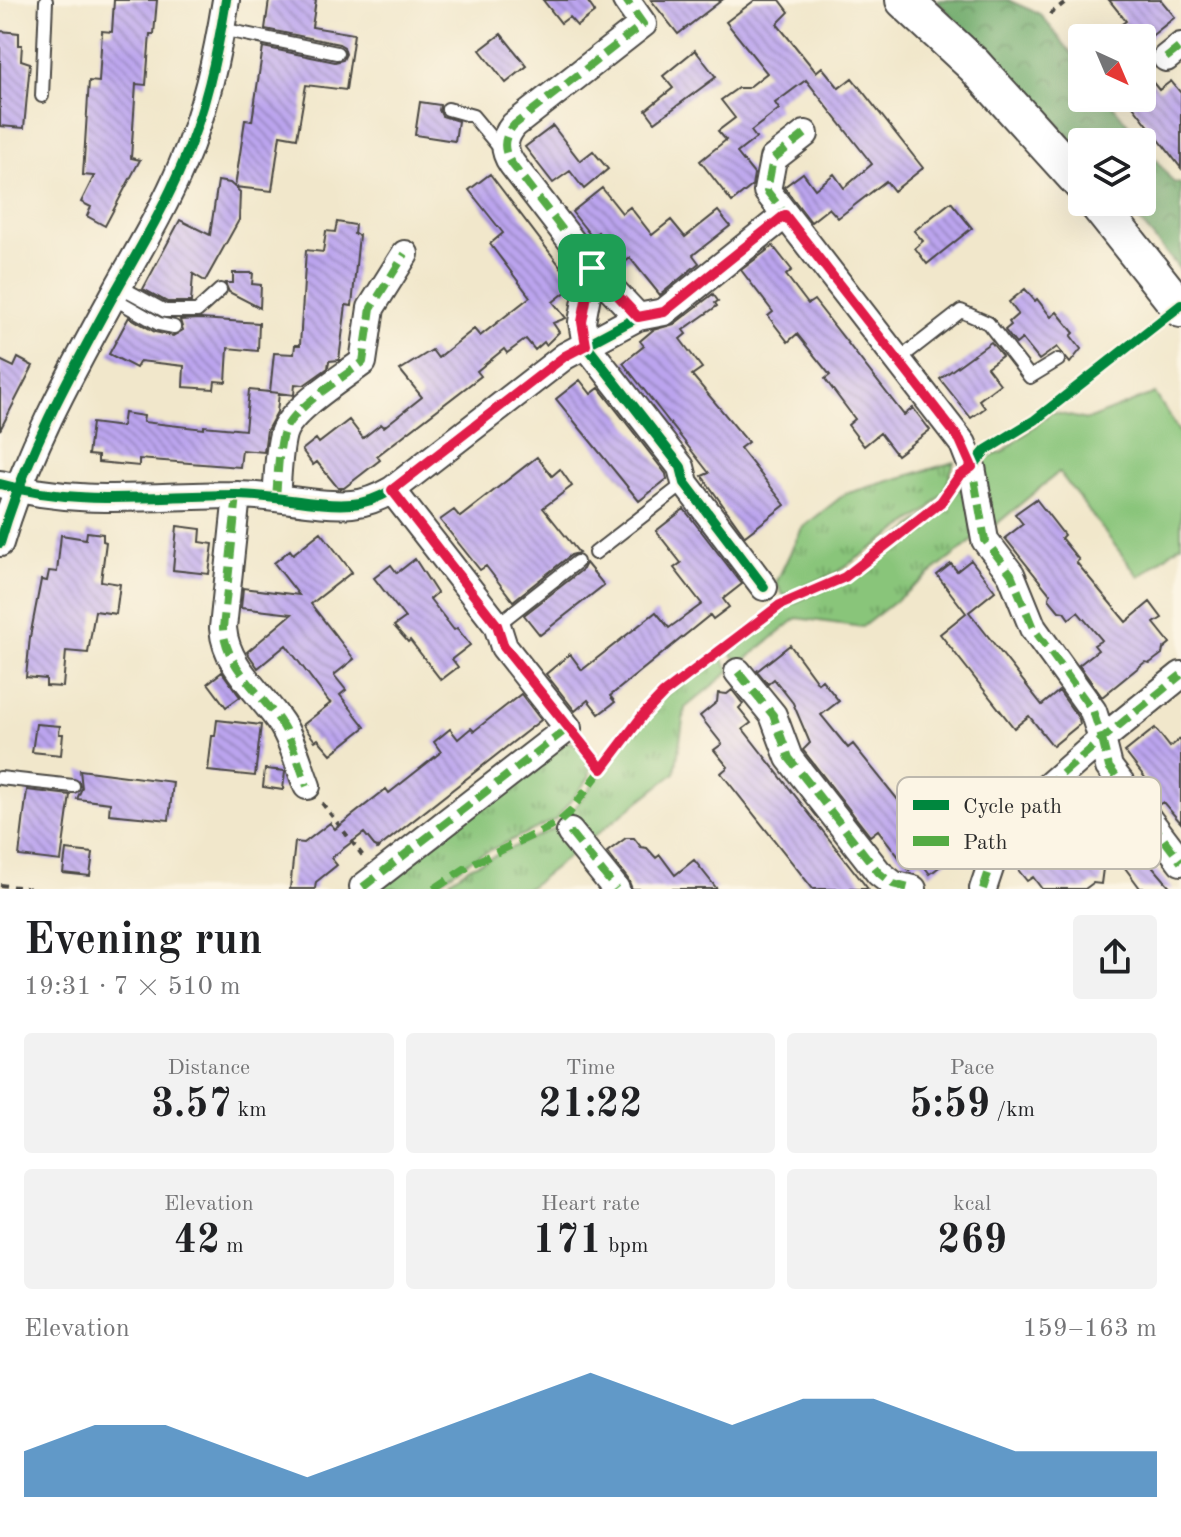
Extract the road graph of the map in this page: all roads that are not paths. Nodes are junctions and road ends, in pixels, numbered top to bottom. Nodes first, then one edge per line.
1 (39, 0) edge
2 (46, 0) edge
3 (226, 0) edge
4 (626, 0) edge
5 (904, 0) edge
6 (221, 29) junction
7 (337, 53) dead end
8 (42, 96) dead end
9 (448, 109) dead end
10 (805, 134) dead end
11 (507, 157) junction
12 (1068, 169) edge
13 (785, 215) junction
14 (1107, 216) edge
15 (405, 254) dead end
16 (592, 268) junction
17 (220, 290) dead end
18 (116, 292) junction
19 (1181, 309) edge
20 (638, 317) junction
21 (174, 327) dead end
22 (586, 345) junction
23 (898, 360) junction
24 (1058, 360) dead end
25 (685, 483) junction
26 (9, 487) edge
27 (392, 490) junction
28 (237, 495) junction
29 (276, 497) junction
30 (0, 543) edge
31 (595, 553) dead end
32 (577, 562) dead end
33 (764, 587) dead end
34 (497, 625) junction
35 (738, 672) dead end
36 (1181, 675) edge
37 (1102, 739) junction
38 (1059, 777) edge
39 (1117, 777) edge
40 (0, 778) edge
41 (73, 786) dead end
42 (307, 786) road end
43 (570, 832) dead end
44 (1161, 836) edge
45 (1181, 862) edge
46 (990, 869) edge
47 (371, 881) edge
48 (616, 889) edge
49 (913, 889) edge
50 (983, 889) edge

1 - 2 lane
2 - 8 lane
3 - 6 street
4 - 11 street
5 - 12 main road
6 - 7 lane
6 - 18 street
9 - 11 lane
10 - 13 street
11 - 16 street
13 - 20 street
13 - 23 street
14 - 19 main road
15 - 29 street
16 - 20 street
16 - 22 street
17 - 18 lane
18 - 21 lane
18 - 26 street
20 - 22 street
22 - 25 street
22 - 27 street
23 - 24 lane
23 - 37 street
25 - 31 lane
25 - 33 street
26 - 28 street
26 - 30 street
27 - 29 street
27 - 34 street
28 - 29 street
28 - 42 street
32 - 34 lane
34 - 47 street
35 - 49 street
36 - 37 street
37 - 38 street
37 - 39 street
40 - 41 lane
43 - 48 street
44 - 45 street
46 - 50 street

